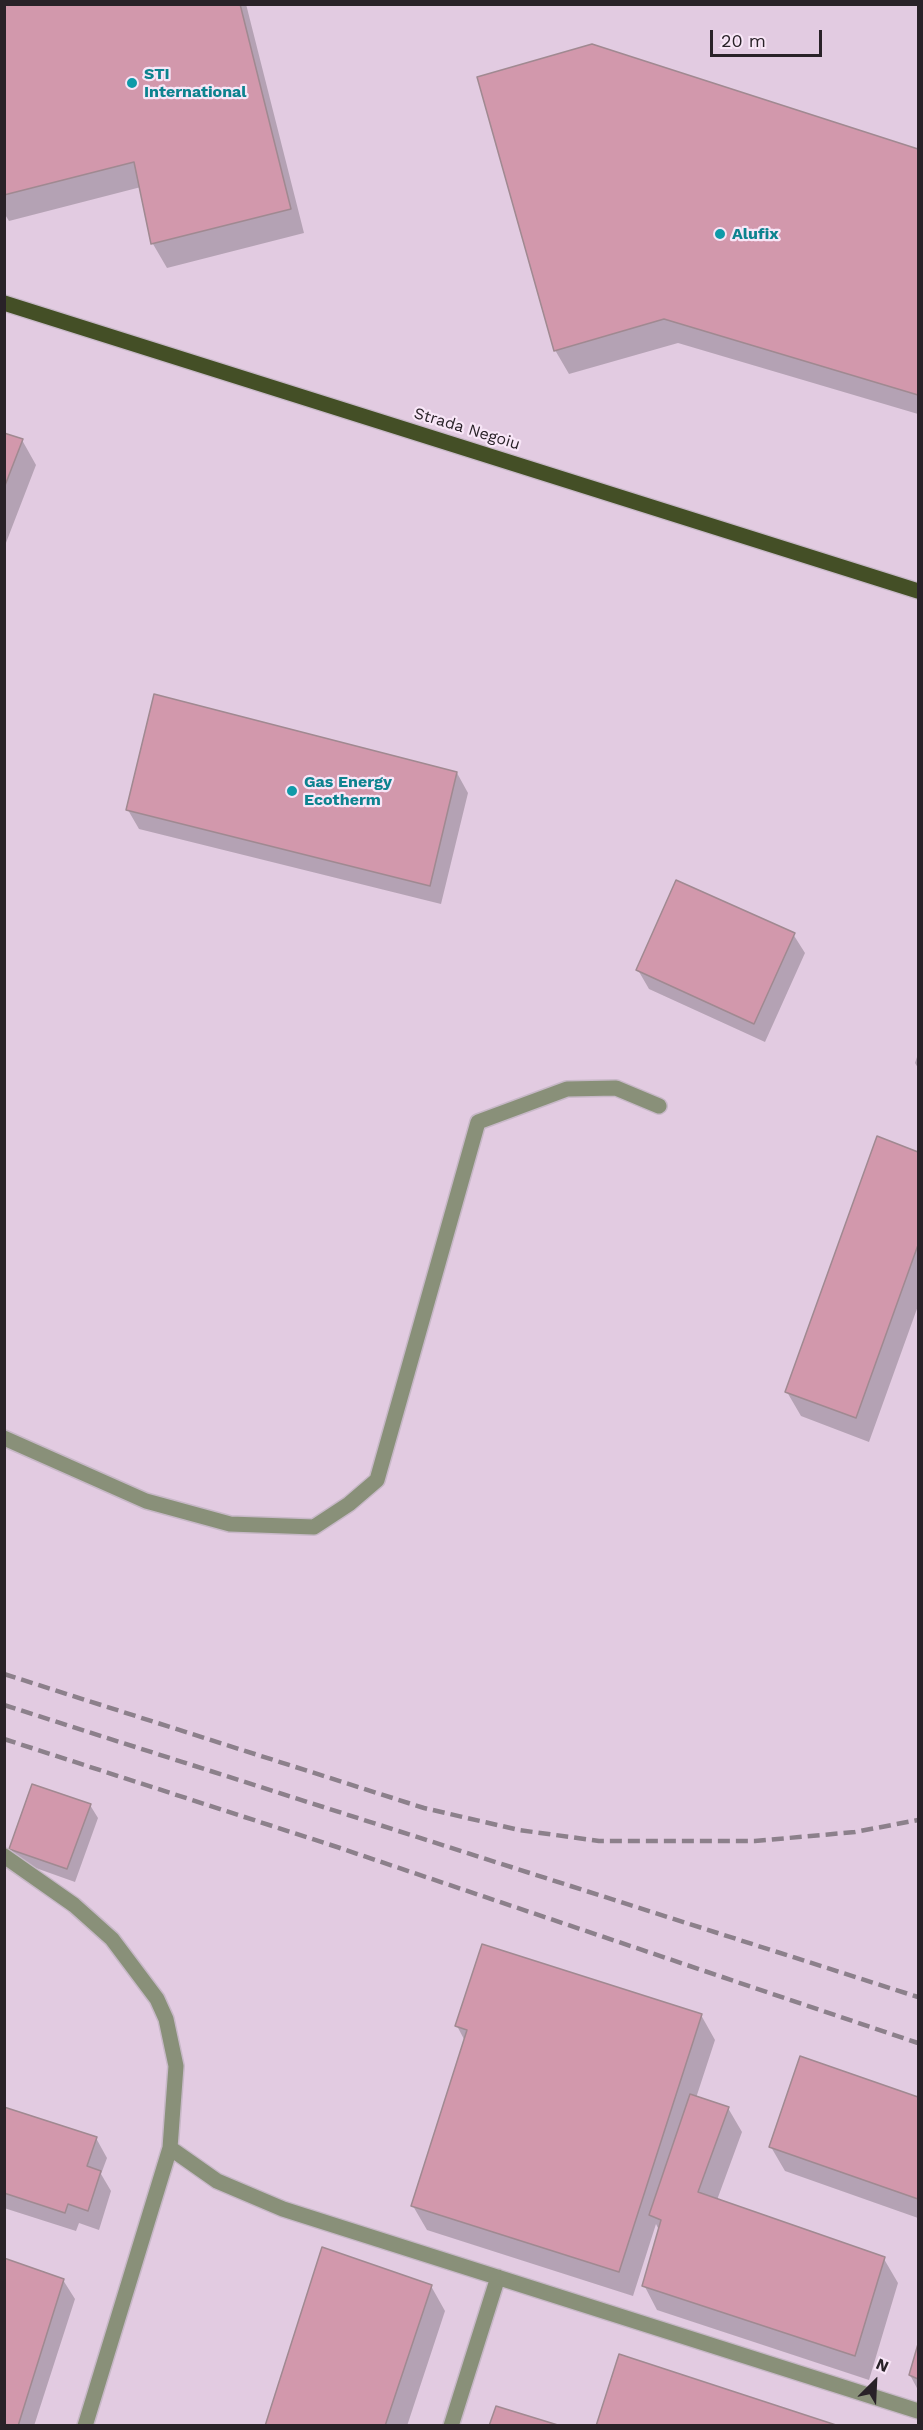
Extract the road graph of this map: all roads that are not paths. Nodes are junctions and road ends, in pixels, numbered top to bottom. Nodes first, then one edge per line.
1 (4, 303) edge
2 (918, 591) edge
3 (659, 1106) dead end
4 (4, 1438) edge
5 (4, 1856) edge
6 (170, 2148) junction
7 (498, 2277) junction
8 (918, 2411) edge
9 (85, 2426) edge
10 (451, 2426) edge

1 - 2 main road, Strada Negoiu
3 - 4 lane
5 - 6 lane
6 - 7 lane
6 - 9 lane
7 - 8 lane
7 - 10 lane

